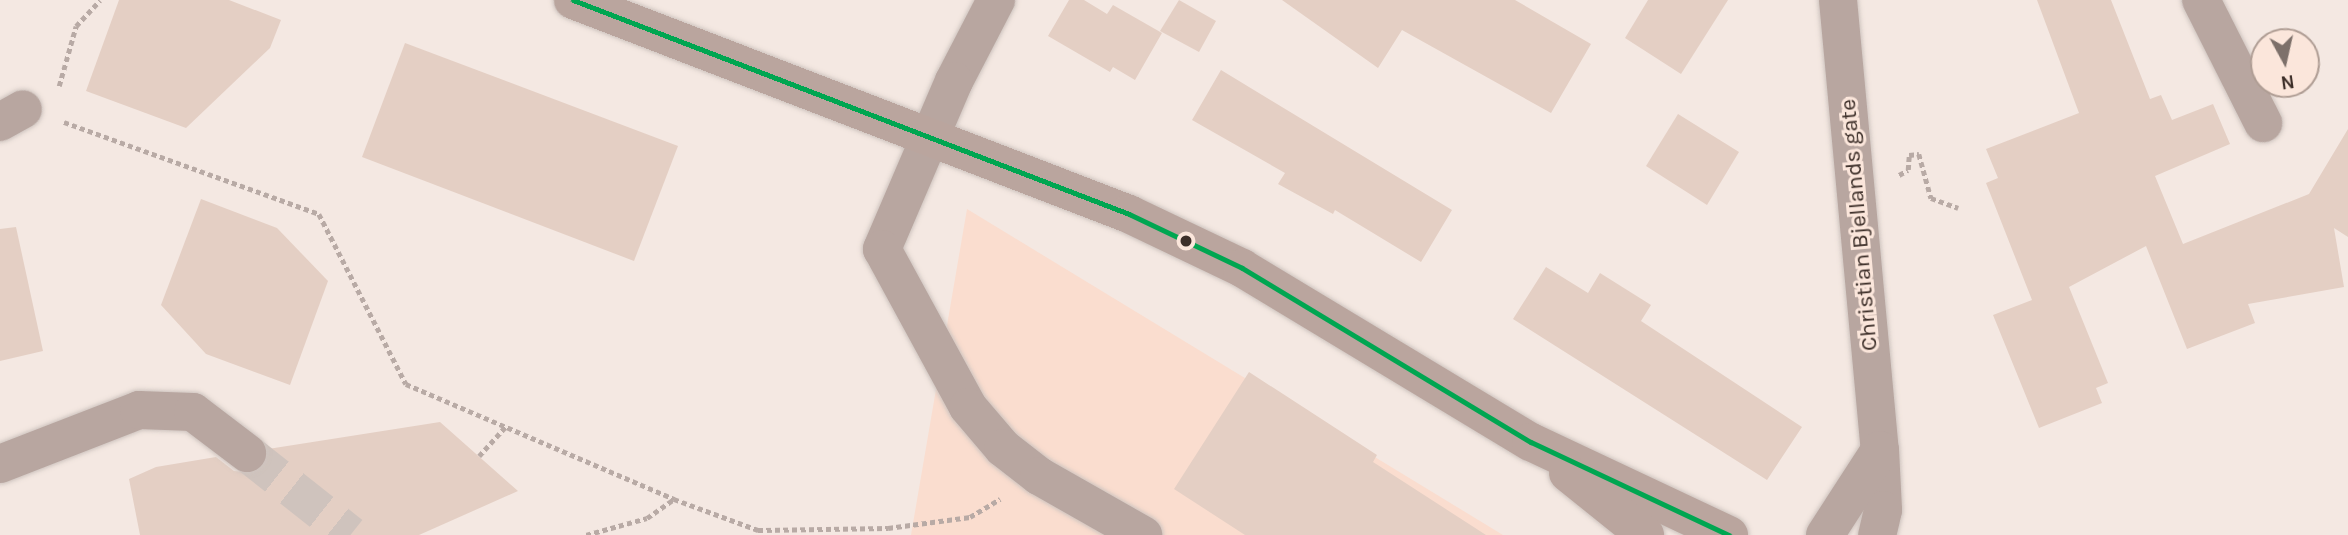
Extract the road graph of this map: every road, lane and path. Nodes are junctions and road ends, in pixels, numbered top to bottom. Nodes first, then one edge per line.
1 (100, 0) edge
2 (573, 0) edge
3 (996, 0) edge
4 (1838, 0) edge
5 (2200, 0) edge
6 (61, 79) dead end
7 (11, 116) edge
8 (2263, 123) dead end
9 (931, 135) junction
10 (1899, 175) dead end
11 (1958, 208) dead end
12 (506, 425) junction
13 (1531, 442) junction
14 (1880, 450) junction
15 (247, 453) tunnel mouth
16 (479, 456) dead end
17 (0, 464) edge
18 (1039, 476) junction
19 (674, 499) junction
20 (586, 535) edge
21 (1143, 535) edge
22 (1644, 535) edge
23 (1729, 535) edge
24 (1825, 535) edge
25 (1877, 535) edge

1 - 6 path
2 - 9 main road
3 - 9 street
4 - 14 street, Christian Bjellands gate
5 - 8 street
7 - 12 path
9 - 13 main road
9 - 18 street
10 - 11 path
12 - 16 path
12 - 19 path
13 - 22 main road
13 - 23 main road
14 - 24 street
14 - 25 street, Christian Bjellands gate
15 - 17 street
18 - 19 path
18 - 21 street
19 - 20 path

